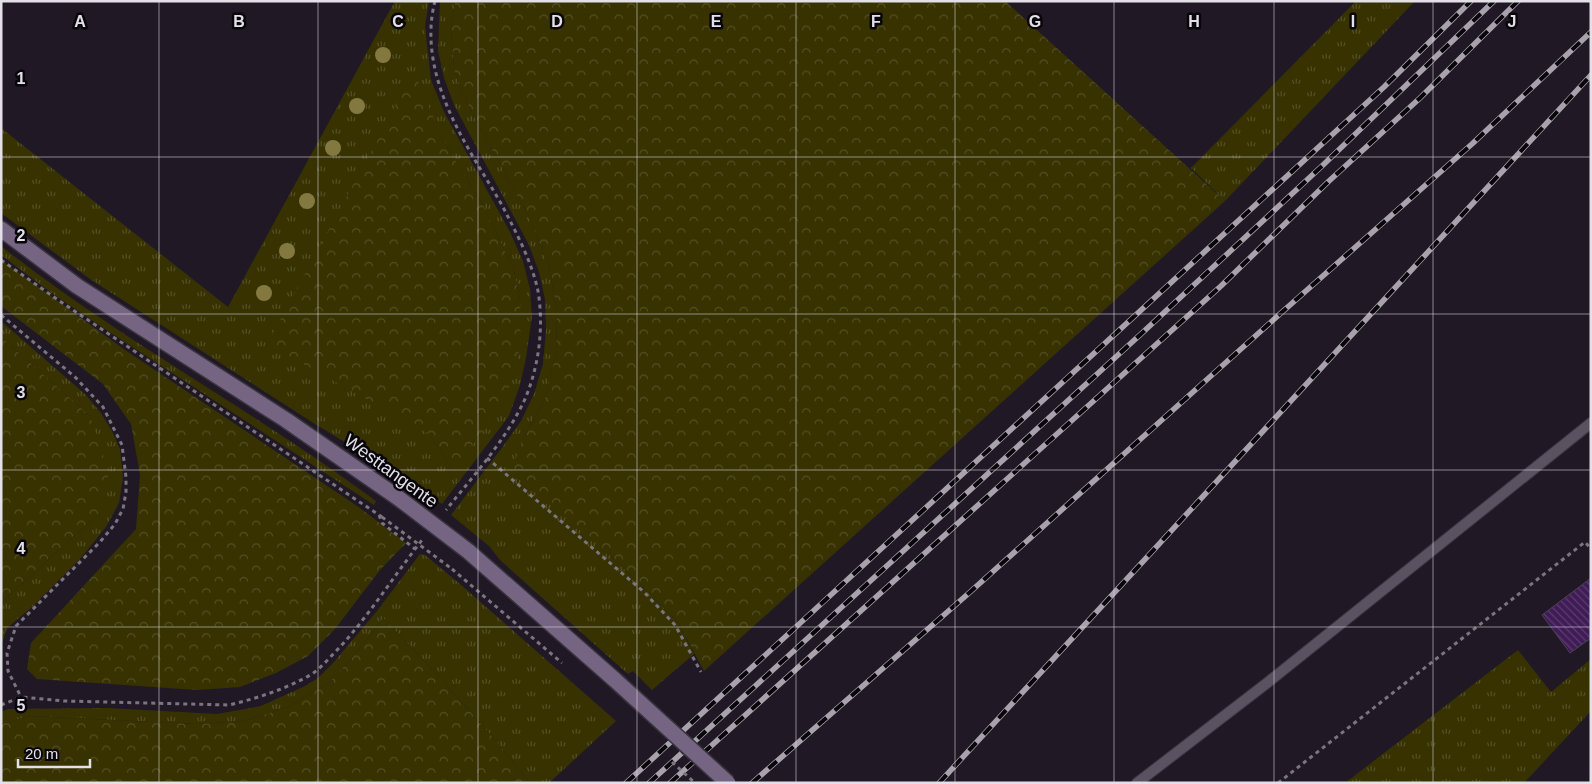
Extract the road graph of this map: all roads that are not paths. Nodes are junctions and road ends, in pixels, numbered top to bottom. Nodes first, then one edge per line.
1 (1, 229) edge
2 (1591, 423) edge
3 (728, 783) edge
4 (1137, 783) edge

1 - 3 main road, Westtangente, bridge
2 - 4 lane

